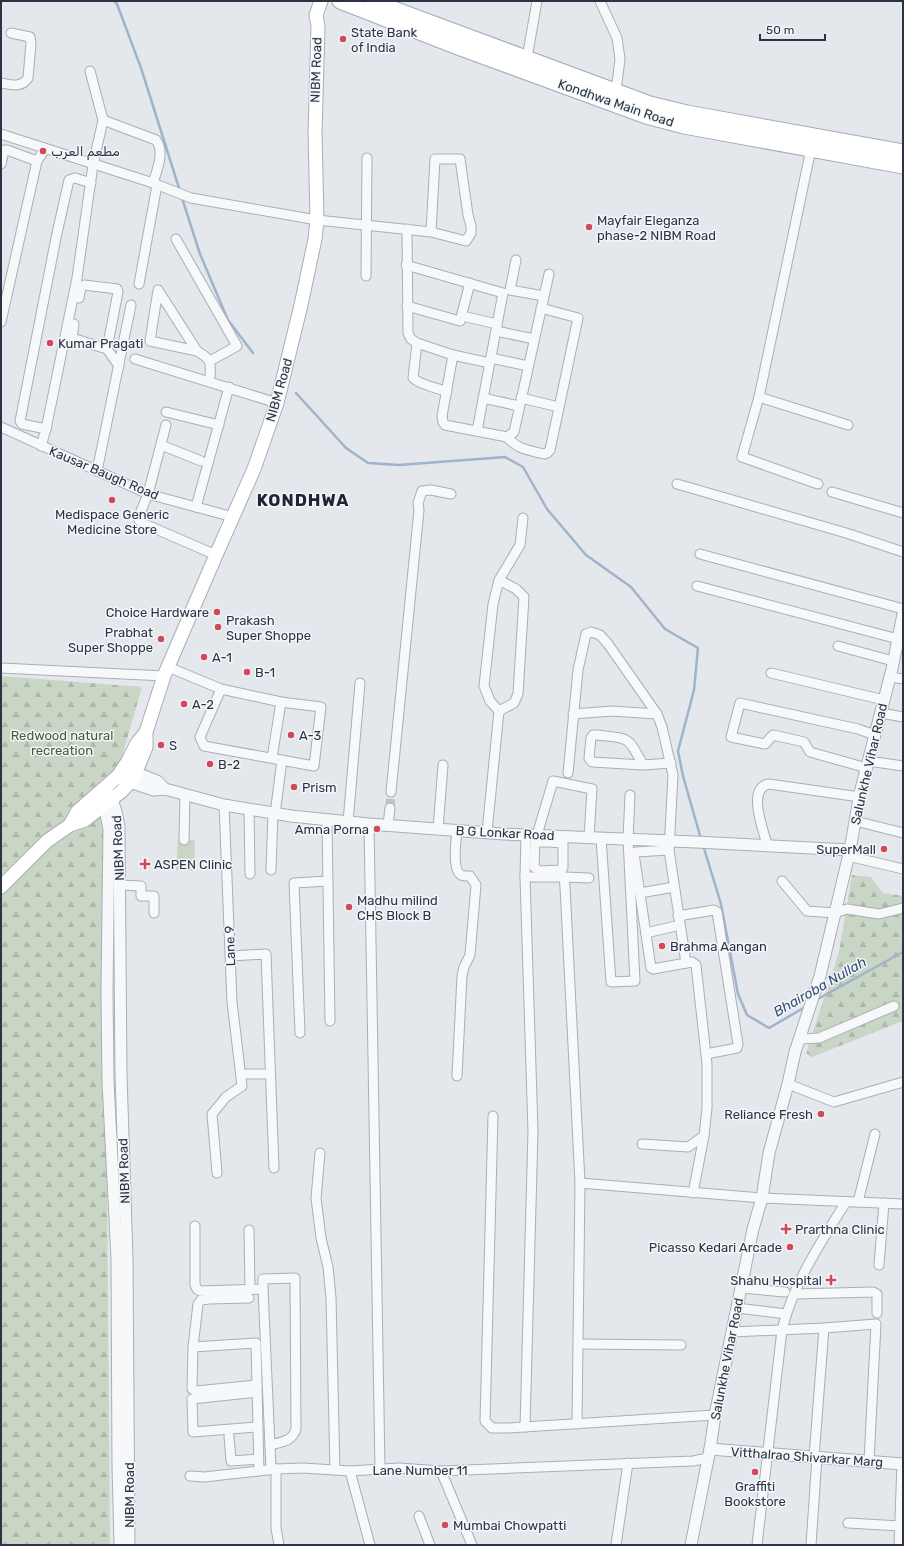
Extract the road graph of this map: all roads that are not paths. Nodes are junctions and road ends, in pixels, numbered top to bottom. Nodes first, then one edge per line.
1 (321, 1) edge
2 (331, 1) edge
3 (340, 1) edge
4 (372, 1) edge
5 (537, 1) edge
6 (600, 1) edge
7 (318, 26) junction
8 (11, 33) dead end
9 (527, 58) junction
10 (90, 71) dead end
11 (1, 83) edge
12 (616, 91) junction
13 (103, 120) junction
14 (1, 134) edge
15 (45, 149) junction
16 (811, 149) junction
17 (903, 152) edge
18 (368, 158) dead end
19 (38, 161) junction
20 (1, 164) edge
21 (94, 165) junction
22 (903, 166) edge
23 (91, 182) junction
24 (155, 184) junction
25 (317, 220) junction
26 (367, 225) junction
27 (406, 229) junction
28 (431, 232) junction
29 (176, 239) dead end
30 (516, 260) dead end
31 (406, 265) junction
32 (549, 274) dead end
33 (366, 276) dead end
34 (470, 283) junction
35 (139, 284) dead end
36 (507, 291) junction
37 (4, 294) edge
38 (544, 296) junction
39 (131, 305) dead end
40 (407, 306) junction
41 (542, 308) junction
42 (2, 309) edge
43 (462, 316) junction
44 (1, 322) edge
45 (497, 327) junction
46 (534, 339) junction
47 (417, 343) junction
48 (107, 349) junction
49 (197, 351) junction
50 (453, 355) junction
51 (135, 360) dead end
52 (210, 361) junction
53 (491, 361) junction
54 (119, 366) junction
55 (528, 366) junction
56 (210, 381) junction
57 (229, 388) junction
58 (447, 392) junction
59 (759, 397) junction
60 (484, 398) junction
61 (520, 402) junction
62 (277, 403) junction
63 (559, 407) junction
64 (166, 412) dead end
65 (166, 425) dead end
66 (219, 425) junction
67 (848, 425) dead end
68 (1, 427) edge
69 (46, 429) junction
70 (477, 431) junction
71 (507, 437) junction
72 (161, 445) junction
73 (41, 446) junction
74 (201, 460) dead end
75 (97, 471) junction
76 (677, 484) dead end
77 (818, 484) dead end
78 (832, 492) dead end
79 (148, 494) junction
80 (451, 494) dead end
81 (196, 507) junction
82 (903, 513) edge
83 (233, 517) junction
84 (523, 518) dead end
85 (903, 552) edge
86 (700, 554) dead end
87 (216, 555) junction
88 (499, 580) junction
89 (697, 586) dead end
90 (903, 616) edge
91 (898, 639) junction
92 (838, 646) dead end
93 (893, 661) junction
94 (1, 668) edge
95 (166, 672) junction
96 (771, 673) dead end
97 (890, 677) junction
98 (903, 679) edge
99 (360, 683) dead end
100 (221, 689) junction
101 (884, 700) junction
102 (281, 702) junction
103 (499, 711) junction
104 (881, 713) junction
105 (573, 714) junction
106 (657, 714) junction
107 (903, 717) edge
108 (875, 735) junction
109 (272, 758) junction
110 (282, 760) junction
111 (671, 763) junction
112 (868, 764) junction
113 (443, 765) dead end
114 (643, 765) junction
115 (903, 766) edge
116 (568, 773) dead end
117 (127, 775) junction
118 (391, 792) tunnel mouth
119 (185, 795) junction
120 (630, 795) dead end
121 (104, 797) junction
122 (860, 797) junction
123 (224, 805) junction
124 (390, 808) tunnel mouth
125 (249, 809) junction
126 (274, 813) junction
127 (327, 820) junction
128 (855, 821) junction
129 (348, 822) junction
130 (369, 824) junction
131 (388, 825) junction
132 (114, 828) junction
133 (438, 829) junction
134 (457, 831) junction
135 (487, 832) junction
136 (903, 833) edge
137 (540, 837) junction
138 (589, 837) junction
139 (601, 838) junction
140 (628, 839) junction
141 (184, 840) dead end
142 (669, 845) junction
143 (767, 845) junction
144 (849, 853) junction
145 (903, 869) edge
146 (271, 870) dead end
147 (250, 874) dead end
148 (546, 874) junction
149 (525, 877) junction
150 (564, 877) junction
151 (589, 878) dead end
152 (328, 881) junction
153 (782, 881) dead end
154 (120, 885) junction
155 (1, 887) edge
156 (674, 887) junction
157 (640, 893) junction
158 (903, 908) edge
159 (154, 913) dead end
160 (835, 914) junction
161 (679, 920) junction
162 (646, 933) junction
163 (231, 956) junction
164 (686, 963) junction
165 (894, 1006) dead end
166 (330, 1021) dead end
167 (300, 1033) dead end
168 (800, 1039) junction
169 (706, 1054) junction
170 (241, 1074) junction
171 (270, 1074) junction
172 (457, 1076) dead end
173 (903, 1082) edge
174 (788, 1084) junction
175 (493, 1116) dead end
176 (875, 1134) dead end
177 (704, 1136) junction
178 (642, 1144) dead end
179 (320, 1153) dead end
180 (274, 1168) dead end
181 (216, 1173) dead end
182 (580, 1182) junction
183 (694, 1193) junction
184 (762, 1198) junction
185 (846, 1202) junction
186 (858, 1202) junction
187 (884, 1203) junction
188 (903, 1204) edge
189 (195, 1226) dead end
190 (249, 1230) dead end
191 (879, 1264) dead end
192 (264, 1288) junction
193 (741, 1288) junction
194 (785, 1292) dead end
195 (249, 1293) junction
196 (795, 1294) junction
197 (737, 1308) junction
198 (877, 1313) dead end
199 (786, 1314) junction
200 (824, 1328) junction
201 (782, 1330) junction
202 (732, 1332) junction
203 (578, 1344) junction
204 (682, 1345) dead end
205 (193, 1347) junction
206 (257, 1388) junction
207 (715, 1415) junction
208 (577, 1424) junction
209 (257, 1427) junction
210 (525, 1427) junction
211 (229, 1436) dead end
212 (270, 1445) junction
213 (709, 1454) junction
214 (768, 1454) junction
215 (815, 1457) junction
216 (258, 1459) junction
217 (869, 1462) junction
218 (628, 1463) junction
219 (903, 1464) edge
220 (274, 1469) junction
221 (380, 1469) junction
222 (335, 1470) junction
223 (259, 1471) junction
224 (350, 1471) junction
225 (441, 1471) junction
226 (190, 1476) dead end
227 (419, 1516) dead end
228 (848, 1523) dead end
229 (900, 1526) junction
230 (120, 1545) edge
231 (129, 1545) edge
232 (279, 1545) edge
233 (370, 1545) edge
234 (430, 1545) edge
235 (472, 1545) edge
236 (616, 1545) edge
237 (691, 1545) edge
238 (757, 1545) edge
239 (811, 1545) edge
240 (899, 1545) edge

1 - 7 main road, NIBM Road
2 - 7 main road
3 - 16 main road, Kondhwa Main Road
4 - 9 main road, Kondhwa Main Road
5 - 9 street
6 - 12 street
7 - 25 main road, NIBM Road
8 - 11 street
9 - 12 main road, Kondhwa Main Road
10 - 13 street
12 - 17 main road, Kondhwa Main Road
13 - 21 street
13 - 24 street
14 - 15 street
15 - 19 street
15 - 21 street
16 - 22 main road, Kondhwa Main Road
16 - 59 street
18 - 26 street
19 - 20 street
19 - 37 street
21 - 23 street
21 - 24 street
23 - 69 street
23 - 69 street
24 - 25 street
24 - 35 street
25 - 26 street
25 - 62 main road, NIBM Road
26 - 27 street
26 - 33 street
27 - 28 street
27 - 31 street
28 - 28 street
29 - 52 street
30 - 36 street
31 - 34 street
31 - 40 street
32 - 38 street
34 - 36 street
34 - 43 street
36 - 38 street
36 - 45 street
37 - 42 street
38 - 41 street
39 - 54 street
40 - 43 street
40 - 47 street
41 - 46 street
41 - 63 street
42 - 44 street
43 - 45 street
45 - 46 street
45 - 53 street
46 - 55 street
47 - 50 street
47 - 58 street
48 - 48 street
48 - 54 street
49 - 49 street
49 - 52 street
50 - 53 street
50 - 58 street
51 - 56 street
52 - 56 street
53 - 55 street
53 - 60 street
54 - 75 street
55 - 61 street
56 - 57 street
57 - 62 street
57 - 66 street
58 - 70 street
59 - 67 street
59 - 77 street
60 - 61 street
60 - 70 street
61 - 63 street
61 - 71 street
62 - 83 main road, NIBM Road
63 - 71 street
64 - 66 street
65 - 72 street
66 - 81 street
68 - 73 street, Kausar Baugh Road
69 - 73 street
70 - 71 street
72 - 74 street
72 - 79 street
73 - 75 street, Kausar Baugh Road
75 - 79 street, Kausar Baugh Road
76 - 85 street
78 - 82 street
79 - 81 street, Kausar Baugh Road
79 - 87 street
80 - 118 street
81 - 83 street, Kausar Baugh Road
83 - 87 main road, NIBM Road
84 - 88 street
86 - 90 street
87 - 95 main road, NIBM Road
88 - 103 street
88 - 103 street
89 - 91 street
90 - 91 street, Salunkhe Vihar Road
91 - 93 street, Salunkhe Vihar Road
92 - 93 street
93 - 97 street, Salunkhe Vihar Road
94 - 95 street
95 - 100 street
95 - 117 main road, NIBM Road
96 - 101 street
97 - 98 street
97 - 101 street, Salunkhe Vihar Road
99 - 129 street
100 - 102 street
100 - 109 street
101 - 104 street, Salunkhe Vihar Road
102 - 109 street
102 - 110 street
103 - 135 street
104 - 107 street
104 - 108 street, Salunkhe Vihar Road
105 - 106 street
105 - 106 street
105 - 116 street
106 - 111 street
108 - 112 street, Salunkhe Vihar Road
108 - 112 street
109 - 110 street
110 - 126 street
111 - 114 street
111 - 142 street
112 - 115 street
112 - 122 street, Salunkhe Vihar Road
113 - 133 street
114 - 114 street
117 - 119 street, B G Lonkar Road
117 - 121 main road, NIBM Road
119 - 123 street, B G Lonkar Road
119 - 141 street
120 - 140 street
121 - 132 street, NIBM Road
121 - 155 main road, NIBM Road
122 - 128 street, Salunkhe Vihar Road
122 - 143 street
123 - 125 street, B G Lonkar Road
123 - 163 street, Lane 9
124 - 131 street
125 - 126 street, B G Lonkar Road
125 - 147 street
126 - 127 street, B G Lonkar Road
126 - 146 street
127 - 129 street, B G Lonkar Road
127 - 152 street
128 - 136 street
128 - 144 street, Salunkhe Vihar Road
129 - 130 street, B G Lonkar Road
130 - 131 street, B G Lonkar Road
130 - 221 street
131 - 133 street, B G Lonkar Road
132 - 154 street, NIBM Road
132 - 230 street, NIBM Road
133 - 134 street, B G Lonkar Road
134 - 135 street, B G Lonkar Road
134 - 172 street
135 - 137 street, B G Lonkar Road
137 - 138 street, B G Lonkar Road
137 - 138 street
137 - 148 street
137 - 148 street
137 - 149 street
138 - 139 street, B G Lonkar Road
139 - 140 street, B G Lonkar Road
139 - 140 street
140 - 142 street, B G Lonkar Road
142 - 143 street, B G Lonkar Road
142 - 156 street
142 - 157 street
143 - 144 street, B G Lonkar Road
144 - 145 street
144 - 160 street, Salunkhe Vihar Road
148 - 149 street
148 - 150 street
149 - 210 street
150 - 151 street
150 - 182 street
152 - 166 street
152 - 167 street
153 - 160 street
154 - 159 street
154 - 231 street, NIBM Road
156 - 157 street
156 - 161 street
157 - 162 street
158 - 160 street
160 - 168 street, Salunkhe Vihar Road
161 - 162 street
161 - 164 street
161 - 169 street
162 - 164 street
163 - 170 street, Lane 9
163 - 171 street
164 - 169 street
165 - 168 street
168 - 174 street, Salunkhe Vihar Road
169 - 177 street
170 - 171 street
170 - 181 street, Lane 9
171 - 180 street
173 - 174 street
174 - 184 street, Salunkhe Vihar Road
175 - 210 street
176 - 186 street
177 - 178 street
177 - 183 street
179 - 222 street
182 - 183 street
182 - 203 street
183 - 184 street
184 - 185 street
184 - 193 street, Salunkhe Vihar Road
185 - 186 street
185 - 196 street
186 - 187 street
187 - 188 street
187 - 191 street
189 - 195 street
190 - 195 street
192 - 195 street
192 - 212 street
192 - 212 street
193 - 194 street
193 - 197 street, Salunkhe Vihar Road
195 - 205 street
196 - 198 street
196 - 199 street
197 - 199 street
197 - 202 street, Salunkhe Vihar Road
199 - 201 street
200 - 201 street
200 - 215 street
200 - 217 street
201 - 202 street
201 - 214 street
202 - 207 street, Salunkhe Vihar Road
203 - 204 street
203 - 208 street
205 - 206 street
205 - 206 street
206 - 209 street
206 - 209 street
207 - 208 street
207 - 213 street, Salunkhe Vihar Road
208 - 210 street
209 - 216 street
211 - 216 street
212 - 220 street
213 - 214 street, Vitthalrao Shivarkar Marg
213 - 218 street, Lane Number 11
213 - 237 street, Salunkhe Vihar Road
214 - 215 street, Vitthalrao Shivarkar Marg
214 - 238 street
215 - 217 street, Vitthalrao Shivarkar Marg
215 - 239 street
216 - 223 street
217 - 219 street, Vitthalrao Shivarkar Marg
218 - 225 street, Lane Number 11
218 - 236 street
219 - 229 street
220 - 222 street, Lane Number 11
220 - 223 street, Lane Number 11
220 - 232 street
221 - 224 street, Lane Number 11
221 - 225 street, Lane Number 11
222 - 224 street, Lane Number 11
223 - 226 street, Lane Number 11
224 - 233 street
225 - 235 street
227 - 234 street
228 - 229 street
229 - 240 street

